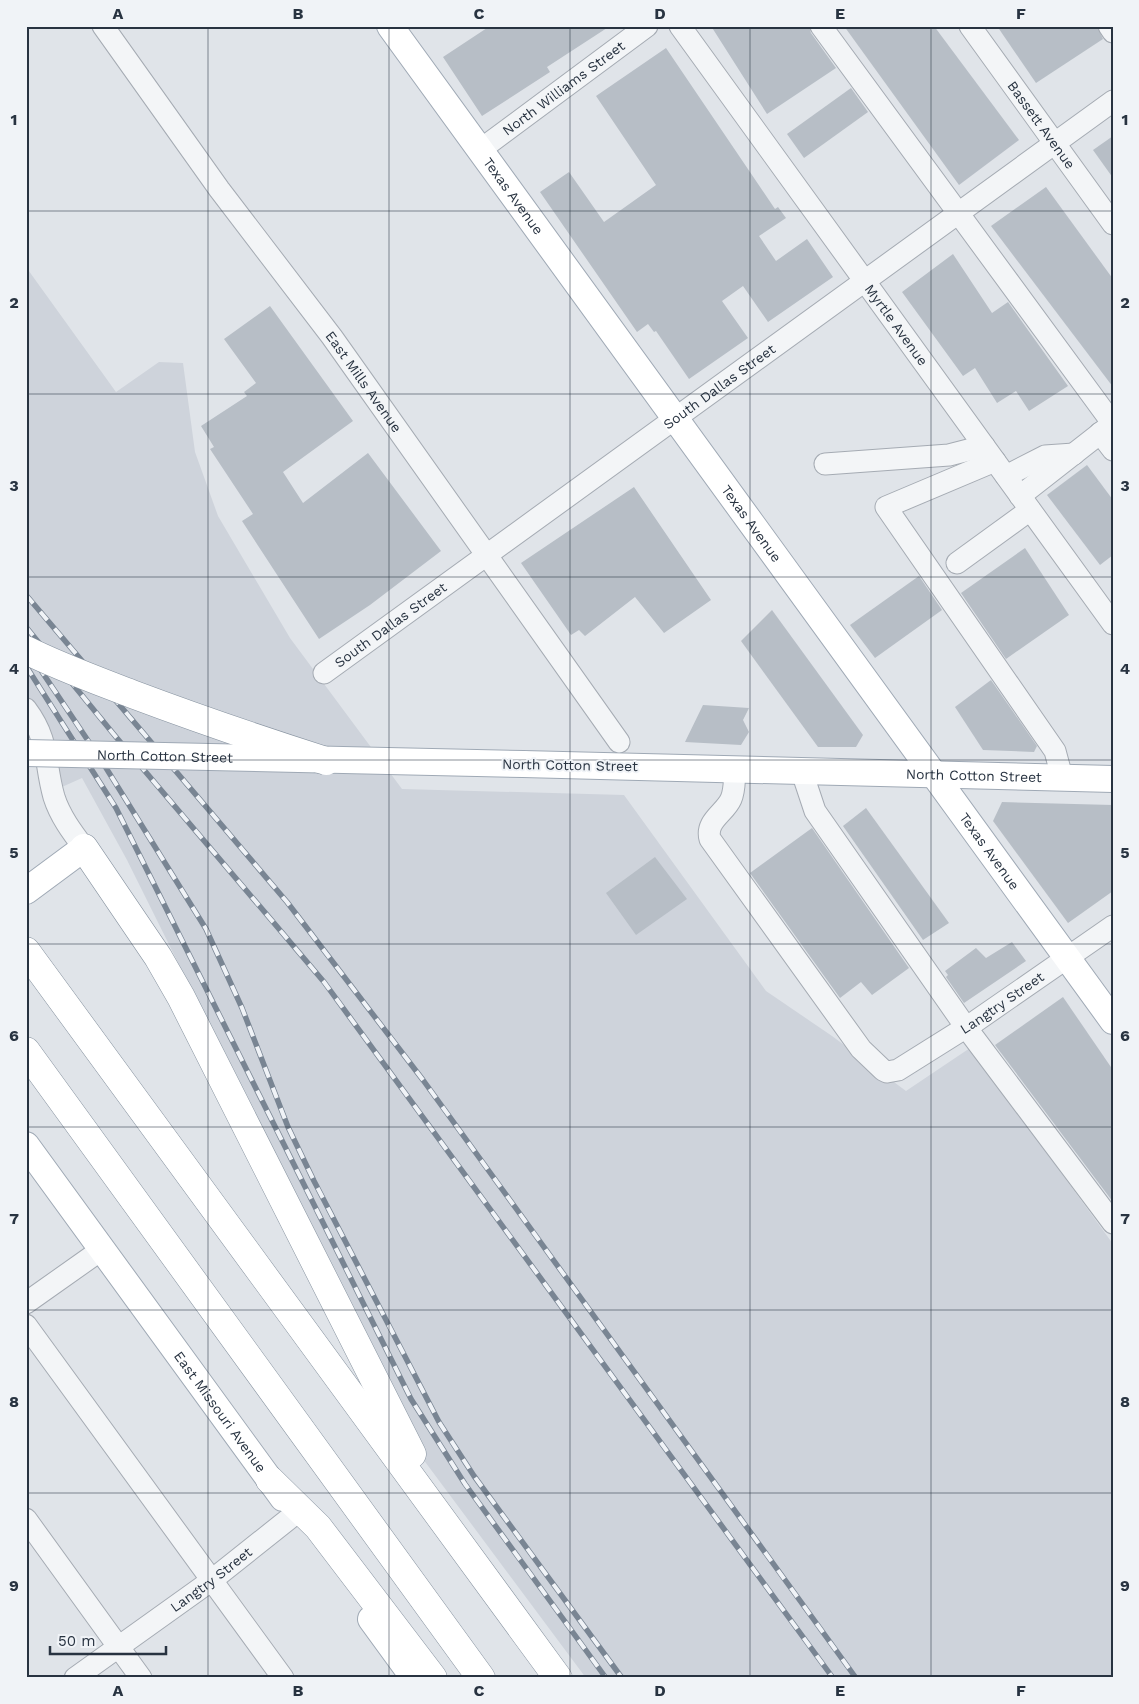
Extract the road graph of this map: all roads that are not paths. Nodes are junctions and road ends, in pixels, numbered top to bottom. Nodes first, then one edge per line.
1 (103, 26) edge
2 (390, 26) edge
3 (647, 26) edge
4 (680, 26) edge
5 (821, 26) edge
6 (970, 26) edge
7 (1108, 26) edge
8 (1113, 32) edge
9 (1113, 101) edge
10 (1054, 143) junction
11 (480, 150) junction
12 (959, 212) junction
13 (1113, 224) edge
14 (864, 281) junction
15 (675, 418) junction
16 (1108, 427) edge
17 (1113, 450) edge
18 (1074, 454) junction
19 (995, 461) junction
20 (825, 464) dead end
21 (1025, 503) junction
22 (487, 554) junction
23 (957, 563) dead end
24 (1106, 600) edge
25 (1113, 624) edge
26 (26, 650) edge
27 (324, 673) dead end
28 (26, 709) edge
29 (619, 742) dead end
30 (26, 753) edge
31 (326, 761) junction
32 (735, 771) junction
33 (802, 772) junction
34 (933, 773) junction
35 (1062, 777) junction
36 (1113, 779) edge
37 (84, 848) junction
38 (26, 891) edge
39 (1113, 926) edge
40 (26, 950) edge
41 (1067, 959) junction
42 (1113, 1021) edge
43 (965, 1026) junction
44 (26, 1051) edge
45 (26, 1145) edge
46 (1113, 1223) edge
47 (101, 1250) junction
48 (26, 1303) edge
49 (26, 1325) edge
50 (270, 1480) junction
51 (295, 1514) junction
52 (26, 1519) edge
53 (459, 1541) junction
54 (212, 1580) junction
55 (118, 1646) junction
56 (76, 1678) edge
57 (141, 1678) edge
58 (283, 1678) edge
59 (414, 1678) edge
60 (433, 1678) edge
61 (481, 1678) edge
62 (558, 1678) edge

1 - 22 street, East Mills Avenue
2 - 11 main road, Texas Avenue
3 - 11 street, North Williams Street
4 - 14 street, Myrtle Avenue
5 - 12 street
6 - 10 street, Bassett Avenue
7 - 8 street
9 - 10 street, South Dallas Street
10 - 12 street, South Dallas Street
10 - 13 street, Bassett Avenue
11 - 15 main road, Texas Avenue
12 - 14 street, South Dallas Street
12 - 16 street
14 - 15 street, South Dallas Street
14 - 19 street, Myrtle Avenue
15 - 22 street, South Dallas Street
15 - 34 main road, Texas Avenue
16 - 17 street
16 - 18 street
18 - 19 street
18 - 21 street
19 - 20 street
19 - 21 street, Myrtle Avenue
19 - 35 street
21 - 23 street
21 - 24 street, Myrtle Avenue
22 - 27 street, South Dallas Street
22 - 29 street, East Mills Avenue
24 - 25 street, Myrtle Avenue
26 - 31 highway, bridge
28 - 37 street
30 - 31 main road, North Cotton Street, bridge
31 - 32 main road, North Cotton Street, bridge
32 - 33 main road, North Cotton Street
32 - 43 street, Langtry Street
33 - 34 main road, North Cotton Street
33 - 43 street
34 - 35 main road, North Cotton Street
34 - 41 main road, Texas Avenue
35 - 36 main road, North Cotton Street
37 - 38 main road
37 - 53 highway
39 - 41 street, Langtry Street
40 - 53 highway
41 - 42 main road, Texas Avenue
41 - 43 street, Langtry Street
43 - 46 street
44 - 61 highway
45 - 47 main road, East Missouri Avenue
47 - 48 street
47 - 50 main road, East Missouri Avenue
49 - 54 street
50 - 51 main road, East Missouri Avenue
50 - 60 highway
51 - 54 street, Langtry Street
51 - 59 main road, East Missouri Avenue
52 - 55 street
53 - 62 highway
54 - 55 street, Langtry Street
54 - 58 street
55 - 56 street, Langtry Street
55 - 57 street

